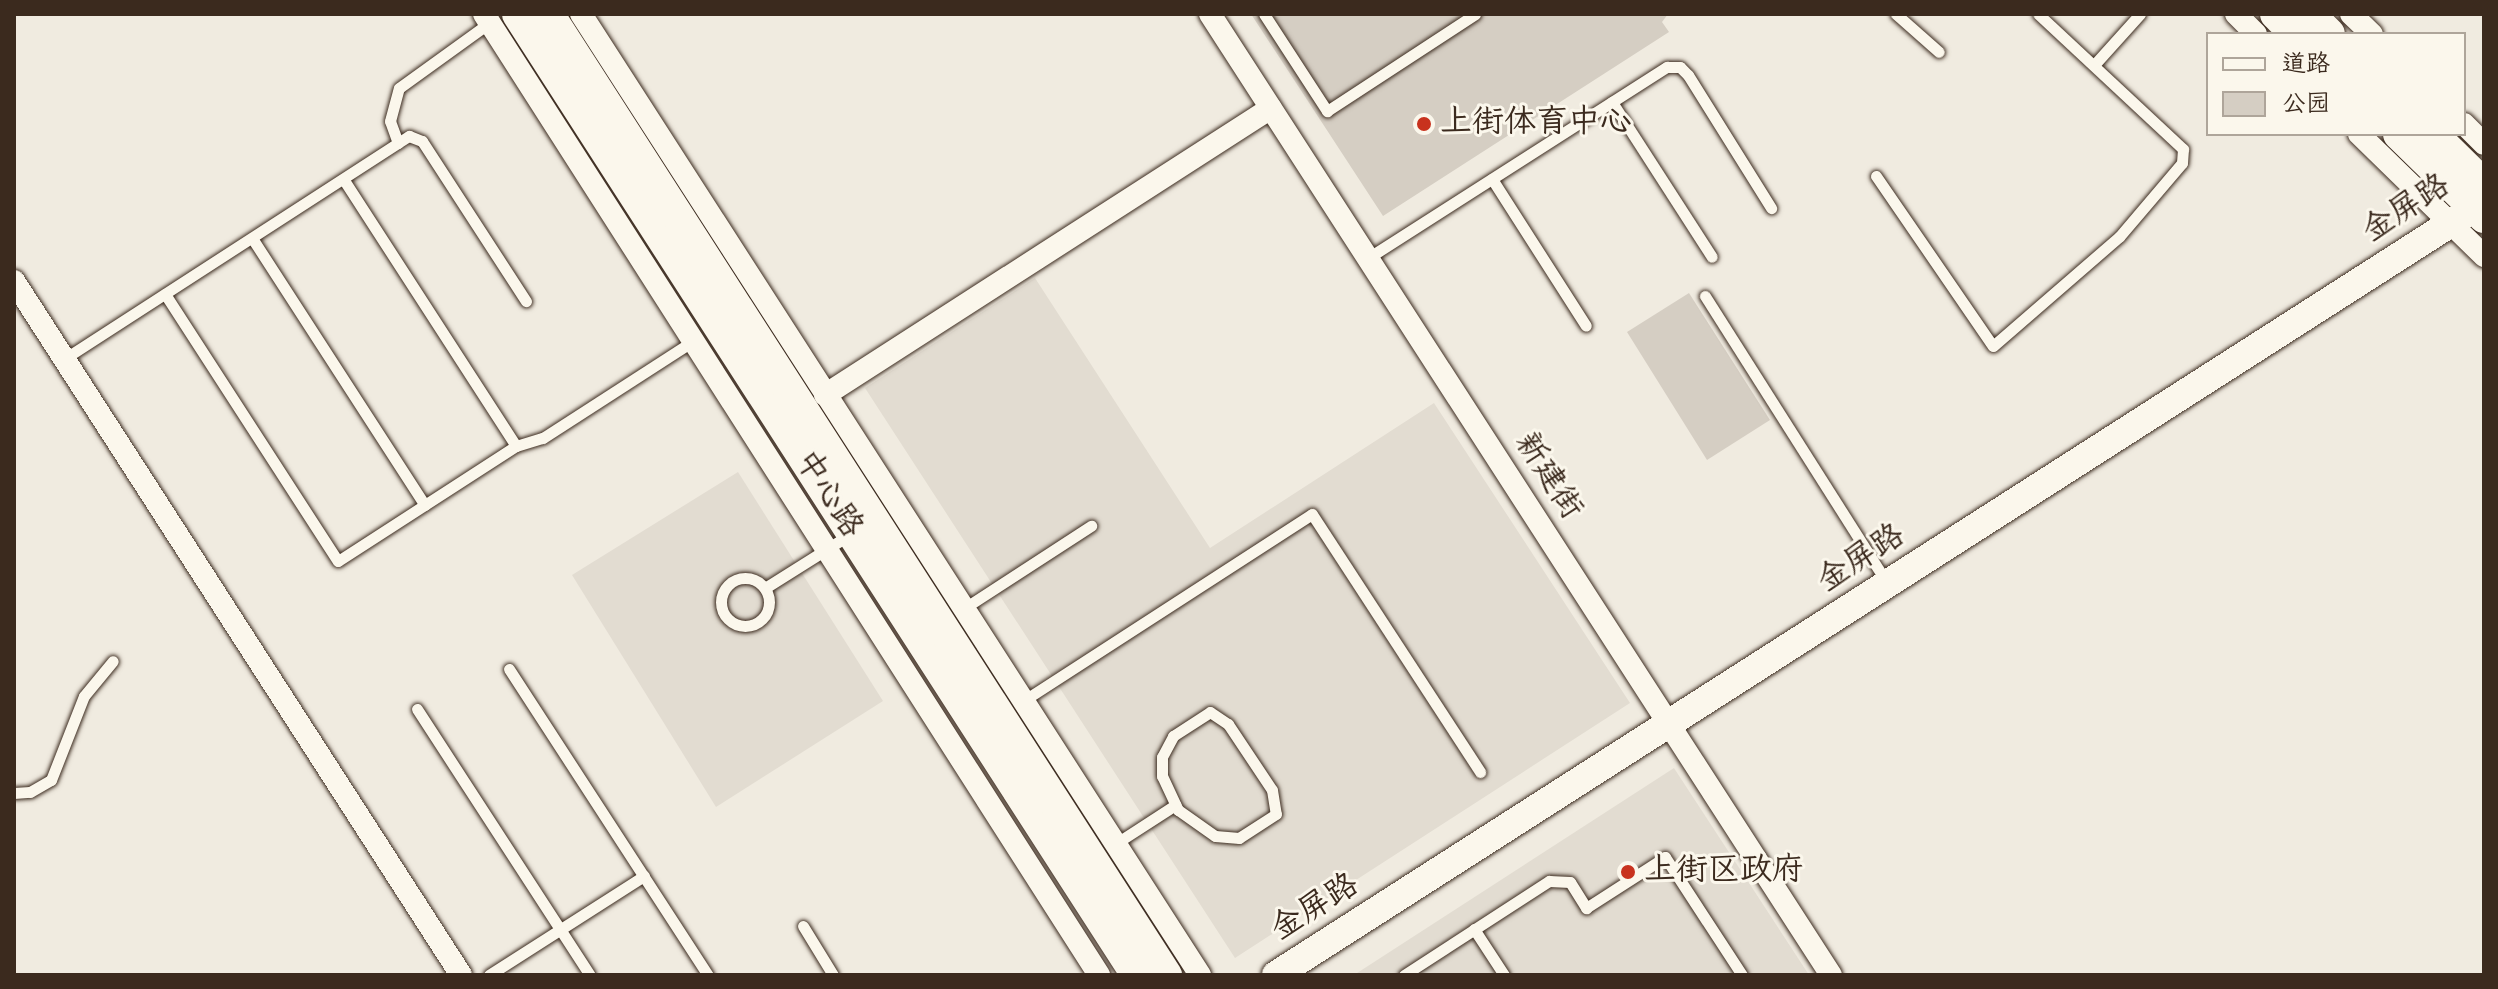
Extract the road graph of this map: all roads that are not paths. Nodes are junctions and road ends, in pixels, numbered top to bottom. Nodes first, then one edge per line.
1 (548, 14) edge
2 (581, 14) edge
3 (1210, 14) edge
4 (1264, 14) edge
5 (1475, 14) edge
6 (1896, 14) edge
7 (2038, 14) edge
8 (2140, 14) edge
9 (2236, 14) edge
10 (2276, 14) edge
11 (2309, 14) edge
12 (497, 17) edge
13 (2254, 32) edge
14 (2294, 32) edge
15 (2327, 32) edge
16 (1939, 52) dead end
17 (2094, 65) junction
18 (1612, 102) junction
19 (1271, 108) junction
20 (2466, 126) edge
21 (2362, 136) edge
22 (2401, 136) edge
23 (2433, 136) edge
24 (398, 143) junction
25 (2484, 144) edge
26 (1876, 176) dead end
27 (343, 179) junction
28 (1492, 179) junction
29 (2475, 207) edge
30 (1771, 208) dead end
31 (252, 238) junction
32 (2484, 256) edge
33 (1712, 257) dead end
34 (1368, 258) junction
35 (14, 281) edge
36 (165, 294) junction
37 (1705, 296) dead end
38 (526, 301) dead end
39 (1586, 326) dead end
40 (693, 341) junction
41 (64, 359) junction
42 (825, 395) junction
43 (516, 446) junction
44 (425, 505) junction
45 (1091, 526) dead end
46 (839, 541) junction
47 (1888, 584) junction
48 (765, 588) junction
49 (963, 609) junction
50 (113, 661) dead end
51 (509, 669) dead end
52 (1023, 701) junction
53 (417, 709) dead end
54 (1669, 725) junction
55 (1480, 772) dead end
56 (14, 793) edge
57 (1175, 805) junction
58 (1115, 844) junction
59 (644, 876) junction
60 (803, 926) dead end
61 (1474, 929) junction
62 (560, 930) junction
63 (461, 975) edge
64 (489, 975) edge
65 (590, 975) edge
66 (708, 975) edge
67 (833, 975) edge
68 (1099, 975) edge
69 (1137, 975) edge
70 (1166, 975) edge
71 (1200, 975) edge
72 (1276, 975) edge
73 (1404, 975) edge
74 (1504, 975) edge
75 (1742, 975) edge
76 (1831, 975) edge

1 - 70 main road, 中心路
2 - 42 street
3 - 19 street, 新建街
4 - 5 lane
6 - 16 lane
7 - 17 lane
8 - 17 lane
9 - 13 street
10 - 14 main road
11 - 15 main road
12 - 24 lane
12 - 40 street
12 - 46 main road, 中心路
17 - 26 lane
18 - 28 lane
18 - 30 lane
18 - 33 lane
19 - 34 street, 新建街
19 - 42 street
20 - 25 street
21 - 29 street
22 - 29 main road
23 - 29 main road
24 - 27 lane
24 - 38 lane
27 - 31 lane
27 - 43 lane
28 - 34 lane
28 - 39 lane
29 - 32 street
29 - 47 street, 金屏路
31 - 36 lane
31 - 44 lane
34 - 54 street, 新建街
35 - 41 street
36 - 41 lane
36 - 44 lane
37 - 47 lane
40 - 43 lane
40 - 46 street
41 - 63 street
42 - 49 street
43 - 44 lane
45 - 49 lane
46 - 48 lane
46 - 68 street
46 - 69 main road, 中心路
47 - 54 street, 金屏路
48 - 48 lane
49 - 52 street
50 - 56 lane
51 - 59 lane
52 - 55 lane
52 - 58 street
53 - 62 lane
54 - 72 street, 金屏路
54 - 76 street, 新建街
57 - 57 lane
57 - 58 lane
58 - 71 street
59 - 62 lane
59 - 66 lane
60 - 67 lane
61 - 73 lane
61 - 74 lane
61 - 75 lane
62 - 64 lane
62 - 65 lane

